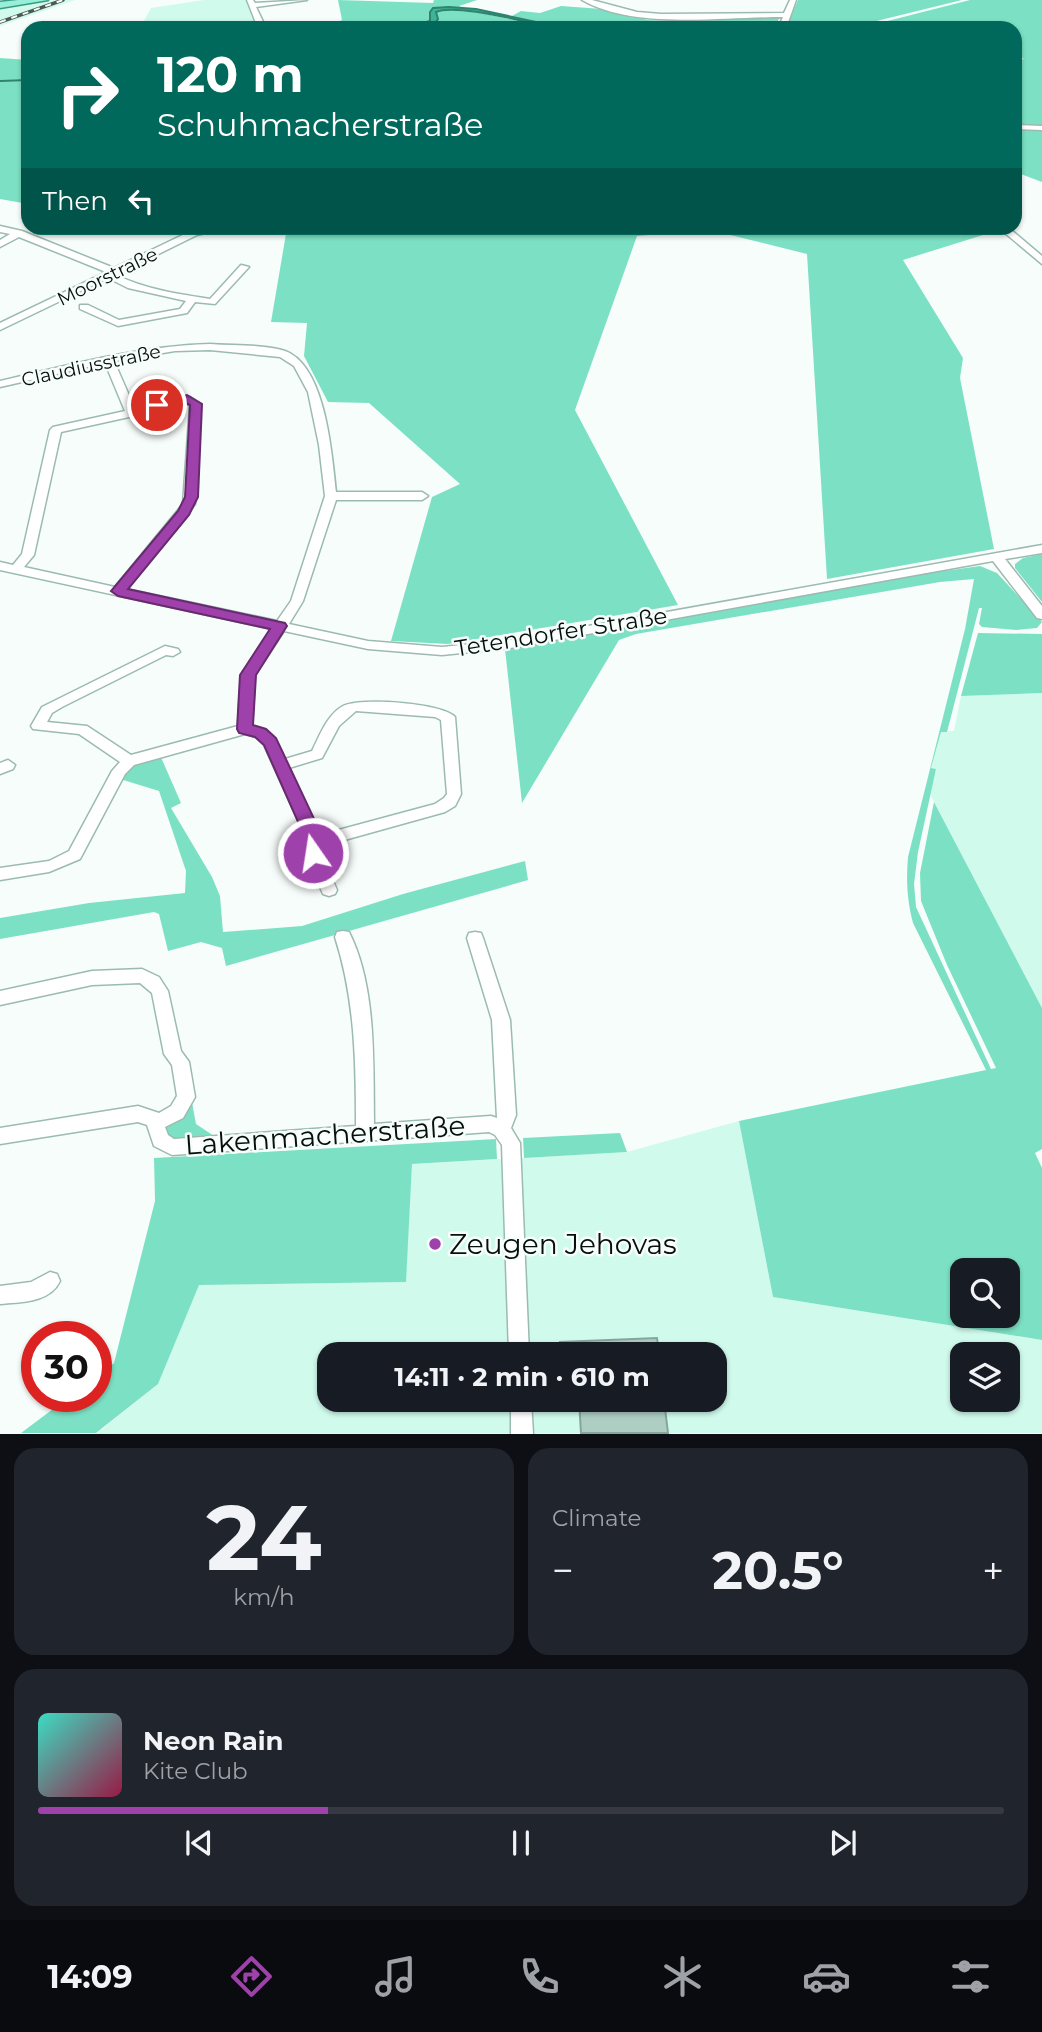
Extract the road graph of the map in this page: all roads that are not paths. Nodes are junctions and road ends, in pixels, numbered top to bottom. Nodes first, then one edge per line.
1 (43, 0) edge
2 (304, 0) edge
3 (585, 0) edge
4 (793, 0) edge
5 (251, 2) edge
6 (0, 5) edge
7 (786, 15) junction
8 (259, 21) edge
9 (784, 21) edge
10 (1022, 127) edge
11 (1042, 128) edge
12 (0, 229) edge
13 (19, 233) joint
14 (24, 235) edge
15 (190, 235) edge
16 (1012, 235) edge
17 (0, 244) edge
18 (1042, 261) edge
19 (244, 267) dead end
20 (112, 273) junction
21 (193, 299) junction
22 (84, 307) dead end
23 (0, 327) edge
24 (108, 359) junction
25 (0, 384) edge
26 (131, 411) junction
27 (331, 496) junction
28 (422, 496) dead end
29 (1042, 549) edge
30 (997, 558) junction
31 (0, 566) edge
32 (16, 569) junction
33 (118, 591) junction
34 (1042, 615) edge
35 (279, 626) junction
36 (173, 652) dead end
37 (245, 729) junction
38 (129, 761) junction
39 (281, 765) junction
40 (316, 842) junction
41 (0, 874) edge
42 (329, 890) dead end
43 (342, 937) dead end
44 (475, 938) dead end
45 (0, 998) edge
46 (156, 1123) junction
47 (501, 1129) junction
48 (365, 1133) junction
49 (0, 1136) edge
50 (50, 1281) dead end
51 (0, 1295) edge
52 (519, 1342) edge
53 (521, 1412) edge
54 (522, 1433) edge

1 - 6 main road
2 - 5 street
3 - 7 street
4 - 7 street
5 - 8 street
7 - 9 street
10 - 11 street
12 - 13 street
13 - 17 street
14 - 20 street
15 - 20 street, Moorstraße
16 - 18 street
19 - 21 street
20 - 21 street
20 - 23 street, Moorstraße
21 - 22 street
24 - 25 street, Claudiusstraße
24 - 26 street
24 - 27 street, Claudiusstraße
26 - 32 street
26 - 33 street
27 - 28 street
27 - 35 street
29 - 30 street, Tetendorfer Straße
30 - 34 street
30 - 35 street, Tetendorfer Straße
31 - 32 street, Tetendorfer Straße
32 - 33 street, Tetendorfer Straße
33 - 35 street, Tetendorfer Straße
35 - 37 street
36 - 38 street
37 - 38 street
37 - 39 street
38 - 41 street
39 - 40 street
39 - 40 street
40 - 42 street
43 - 48 street
44 - 47 street
45 - 46 street
46 - 48 street, Lakenmacherstraße
46 - 49 street, Lakenmacherstraße
47 - 48 street, Lakenmacherstraße
47 - 52 street
50 - 51 street
53 - 54 street

